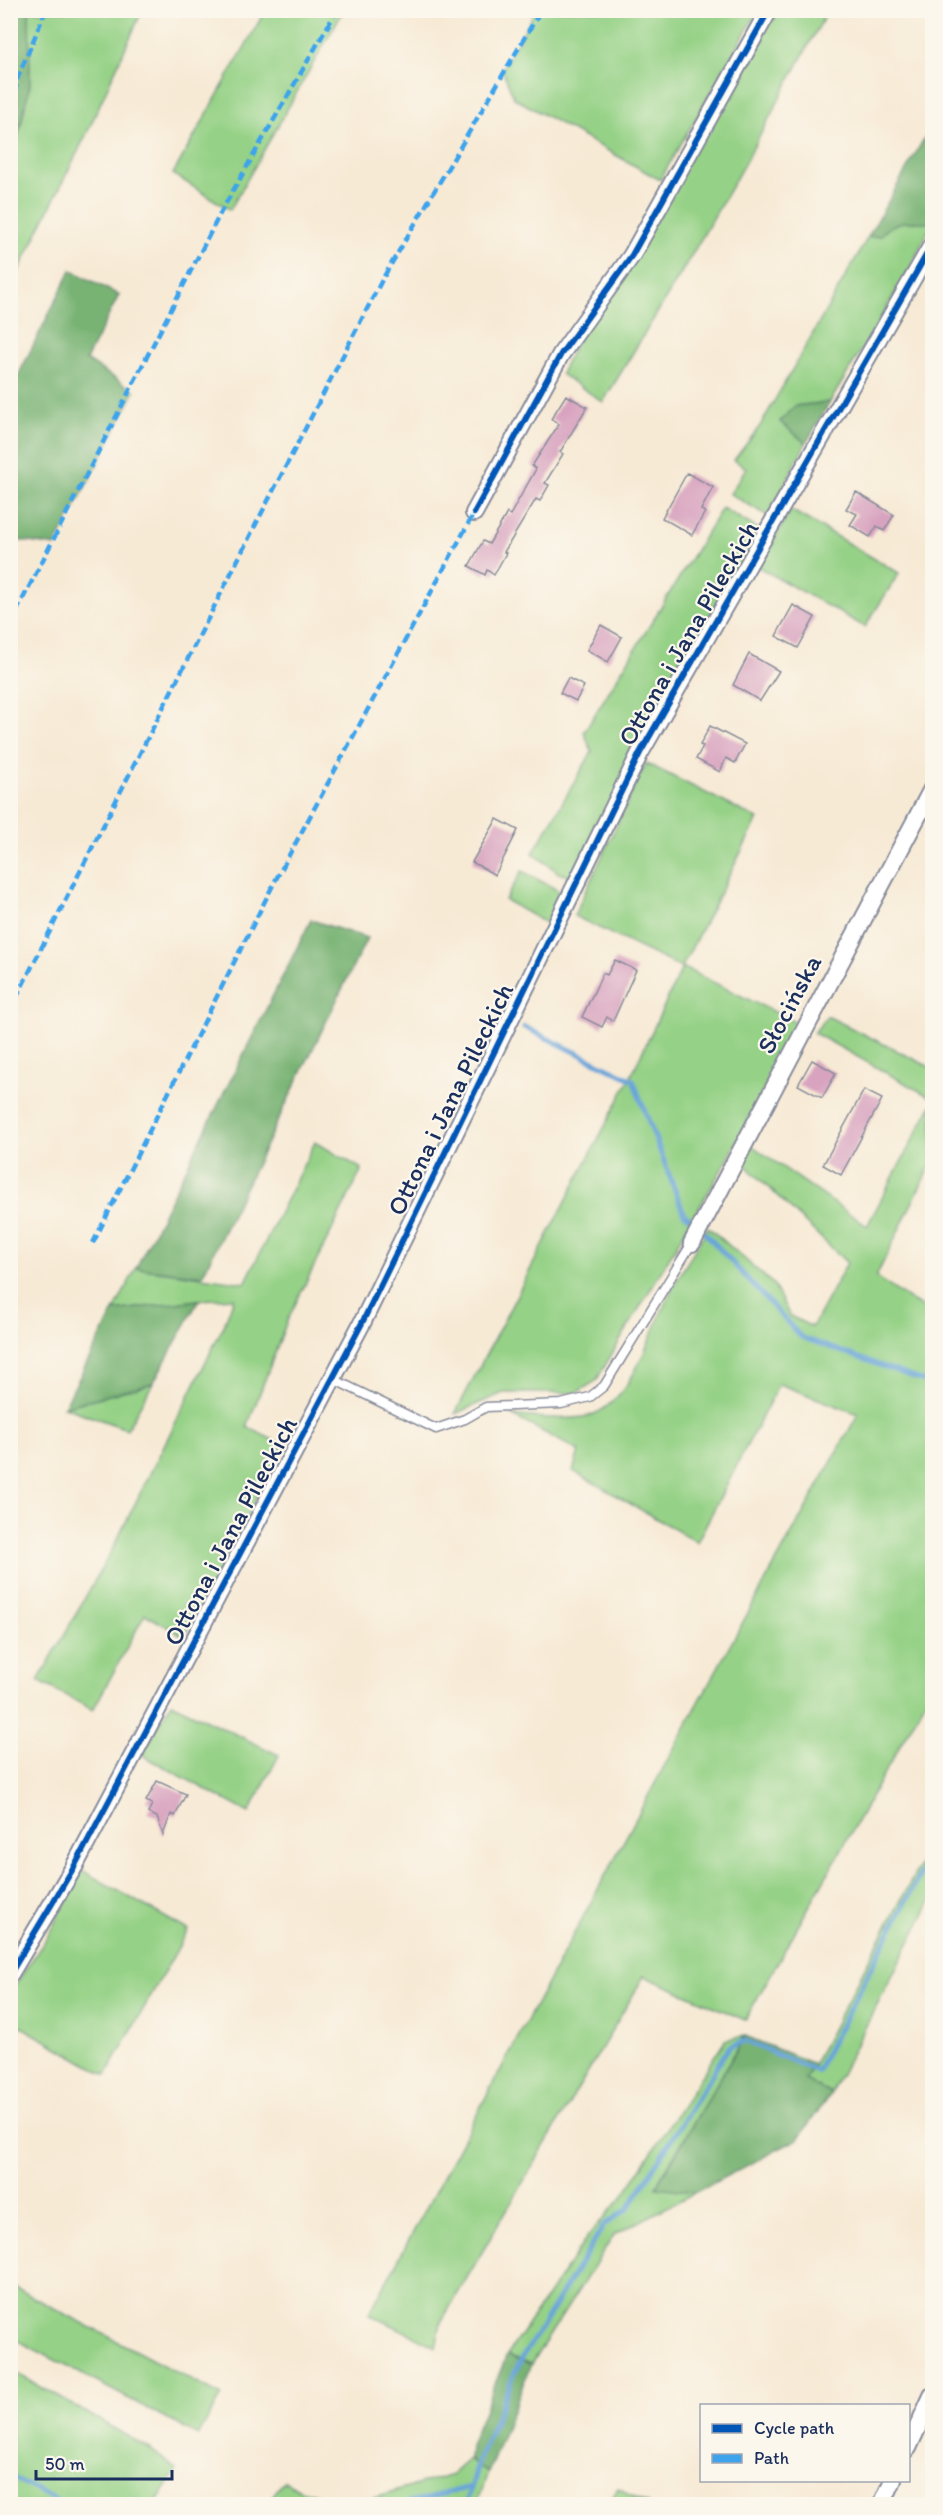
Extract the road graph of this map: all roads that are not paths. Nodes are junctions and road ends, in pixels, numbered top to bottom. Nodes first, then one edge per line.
1 (768, 10) edge
2 (933, 245) edge
3 (474, 513) dead end
4 (933, 789) edge
5 (693, 1243) joint
6 (333, 1379) junction
7 (10, 1974) edge
8 (933, 2396) edge
9 (910, 2446) edge
10 (893, 2482) edge
11 (882, 2505) edge

1 - 3 street
2 - 6 street, Ottona i Jana Pileckich
4 - 5 street, Słocińska
5 - 6 lane
6 - 7 street, Ottona i Jana Pileckich
8 - 9 street
10 - 11 street

